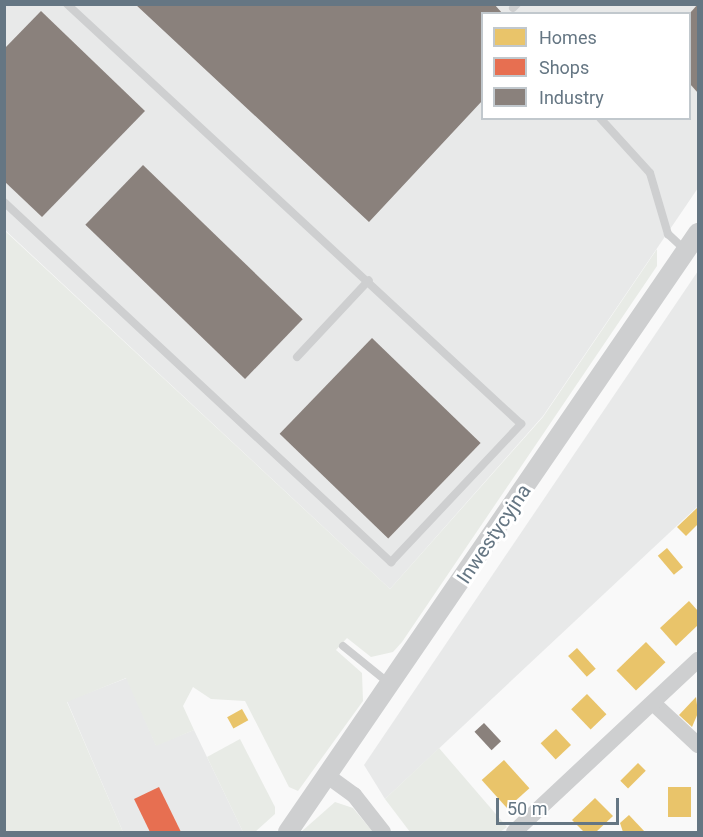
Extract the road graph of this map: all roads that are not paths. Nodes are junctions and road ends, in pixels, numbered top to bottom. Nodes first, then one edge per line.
1 (67, 4) edge
2 (602, 120) edge
3 (4, 202) edge
4 (699, 233) edge
5 (686, 251) junction
6 (369, 280) junction
7 (297, 357) dead end
8 (343, 646) dead end
9 (699, 660) edge
10 (391, 685) junction
11 (653, 703) junction
12 (699, 744) edge
13 (329, 777) junction
14 (288, 832) edge
15 (383, 832) edge
16 (514, 832) edge

1 - 6 lane
2 - 5 lane
3 - 6 lane
4 - 5 street, Inwestycyjna
5 - 10 street, Inwestycyjna
6 - 7 lane
8 - 10 lane
9 - 11 street
10 - 13 street, Inwestycyjna
11 - 12 street
11 - 16 street
13 - 14 street, Inwestycyjna
13 - 15 street

